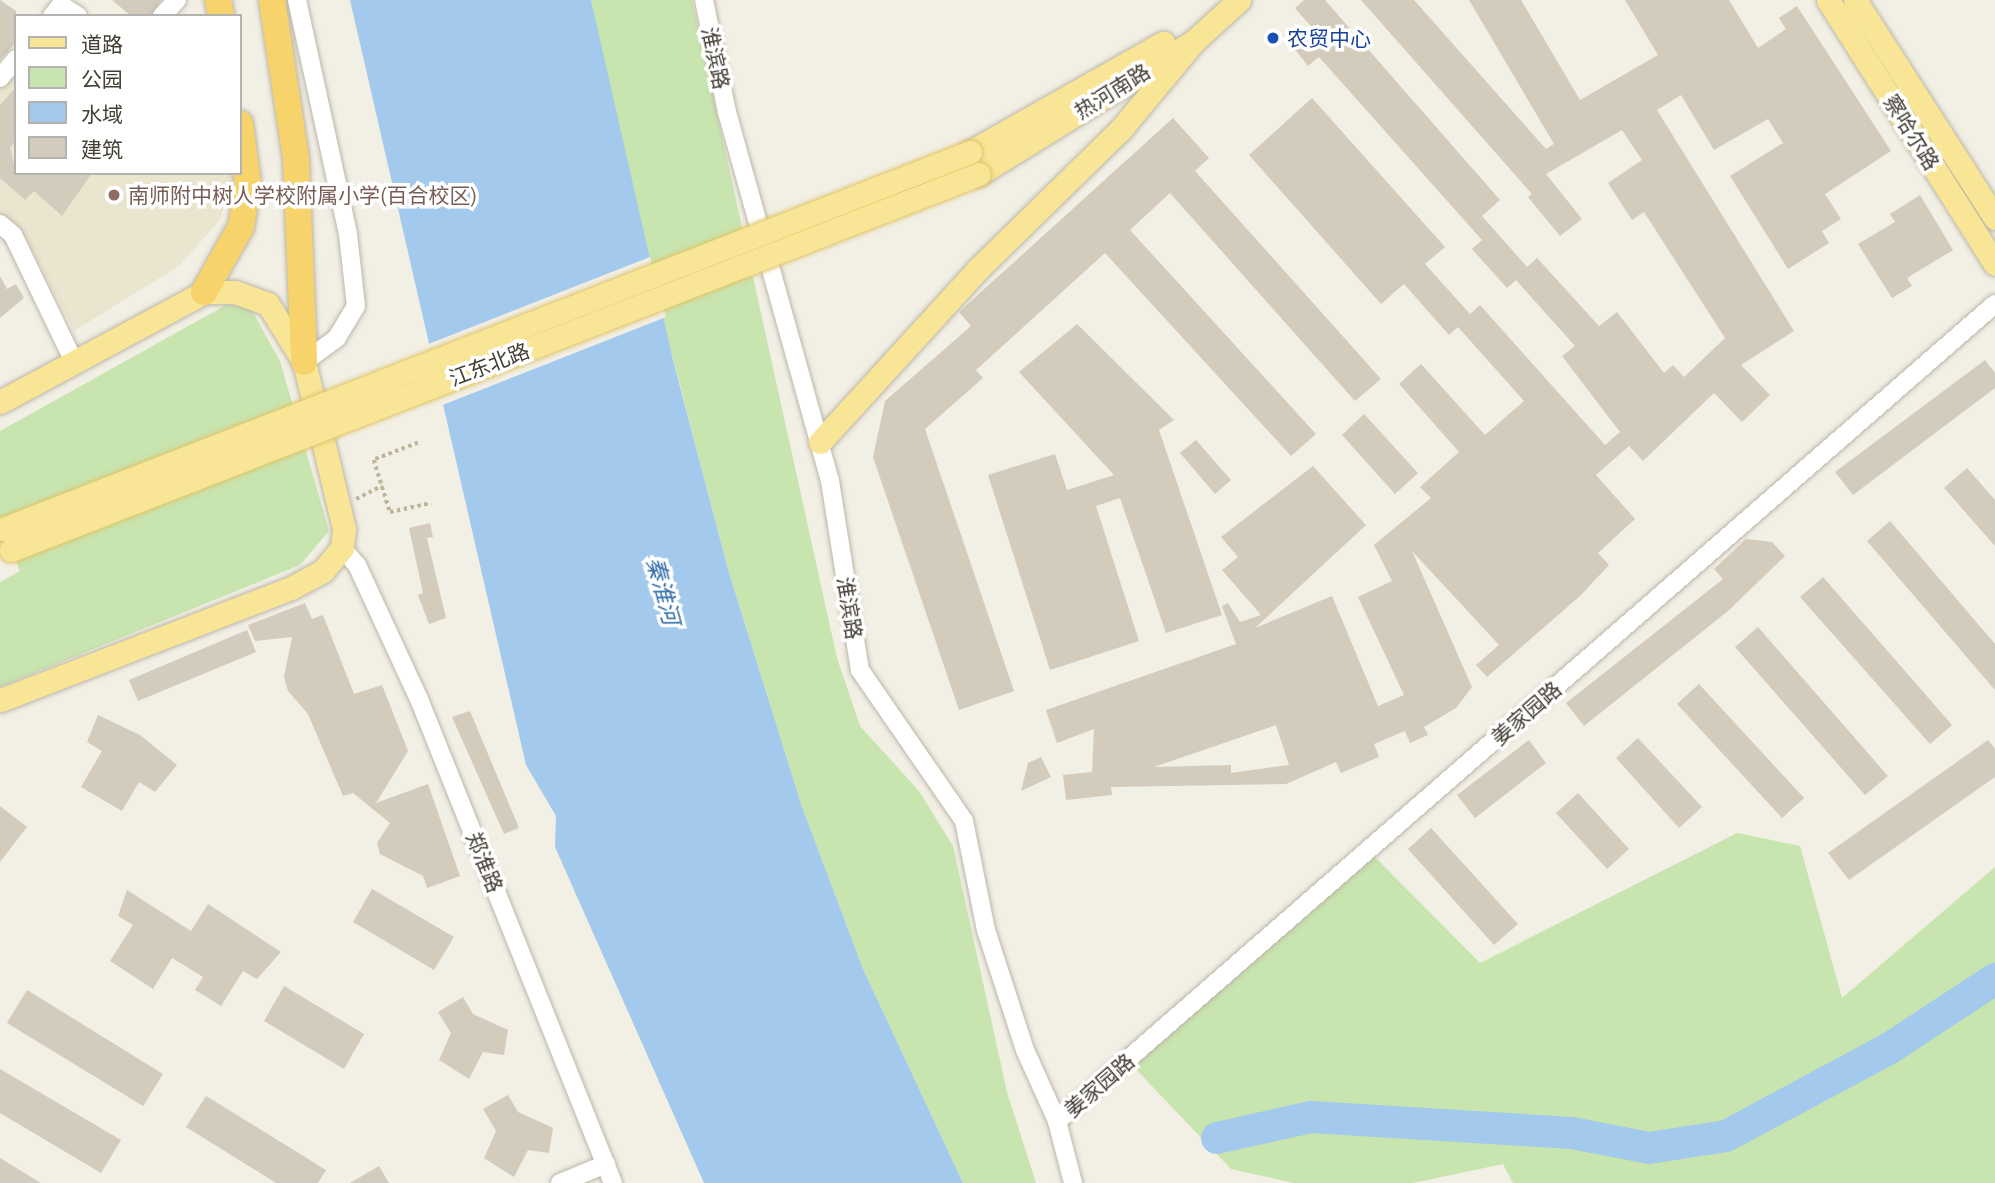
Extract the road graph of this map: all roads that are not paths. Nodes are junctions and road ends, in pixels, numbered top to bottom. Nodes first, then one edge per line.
1 (177, 0) edge
2 (272, 0) edge
3 (296, 0) edge
4 (704, 0) edge
5 (1217, 0) edge
6 (1239, 0) edge
7 (1828, 0) edge
8 (1856, 0) edge
9 (54, 14) edge
10 (75, 14) edge
11 (164, 14) edge
12 (1194, 41) junction
13 (14, 61) edge
14 (0, 78) edge
15 (242, 139) edge
16 (974, 163) junction
17 (1995, 218) edge
18 (0, 224) edge
19 (1995, 264) edge
20 (204, 292) junction
21 (1995, 304) edge
22 (304, 362) junction
23 (75, 364) junction
24 (0, 402) edge
25 (820, 442) junction
26 (4, 541) edge
27 (342, 548) junction
28 (0, 700) edge
29 (1057, 1121) junction
30 (606, 1164) junction
31 (560, 1183) edge
32 (613, 1183) edge
33 (1073, 1183) edge

1 - 11 street
2 - 22 highway
3 - 22 street
4 - 25 street, 淮滨路
5 - 16 main road, 热河南路
6 - 12 main road, 热河南路
7 - 19 main road, 察哈尔路
8 - 17 main road, 察哈尔路
9 - 10 street
12 - 16 main road, 热河南路
12 - 25 main road
13 - 14 street
15 - 20 highway
16 - 26 main road, 江东北路, bridge
18 - 23 street
20 - 22 main road
20 - 23 main road
21 - 29 street, 姜家园路
22 - 27 main road
23 - 24 main road
25 - 29 street, 淮滨路
27 - 28 main road
27 - 30 street, 郑淮路
29 - 33 street, 淮滨路
30 - 31 street
30 - 32 street, 郑淮路

